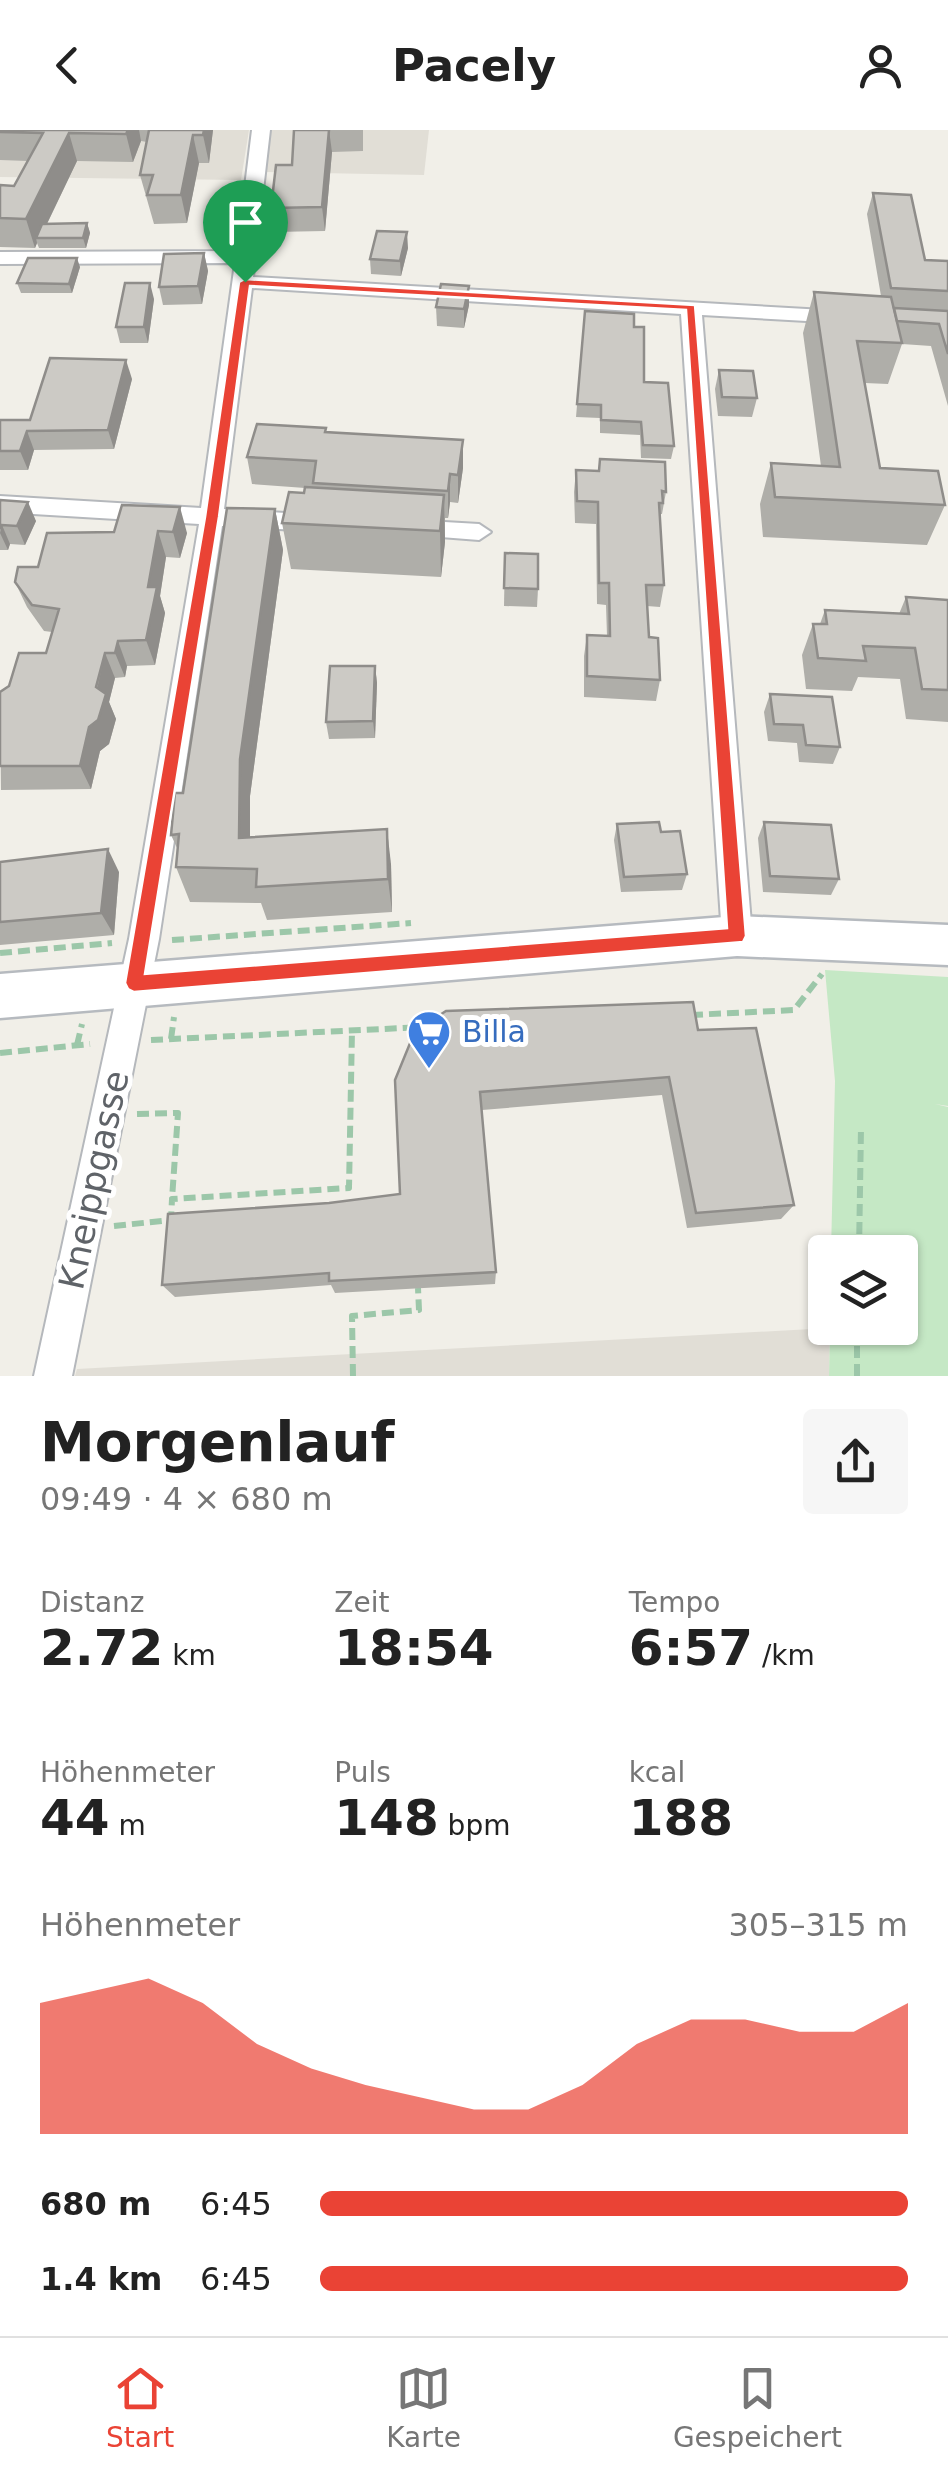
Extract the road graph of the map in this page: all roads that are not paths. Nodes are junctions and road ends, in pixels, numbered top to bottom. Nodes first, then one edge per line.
1 (261, 130) edge
2 (247, 257) junction
3 (0, 258) edge
4 (245, 282) junction
5 (691, 307) junction
6 (869, 318) edge
7 (0, 504) edge
8 (212, 517) junction
9 (345, 524) edge
10 (383, 526) edge
11 (478, 532) dead end
12 (737, 936) junction
13 (948, 945) edge
14 (134, 983) junction
15 (0, 996) edge
16 (53, 1376) edge

1 - 2 street, Kneippgasse
2 - 3 street
2 - 4 street, Kneippgasse
4 - 5 street
4 - 8 street, Kneippgasse
5 - 6 street
5 - 12 street
7 - 8 street
8 - 9 street
8 - 14 street, Kneippgasse
10 - 11 street
12 - 13 street
12 - 14 street
14 - 15 street
14 - 16 street, Kneippgasse

